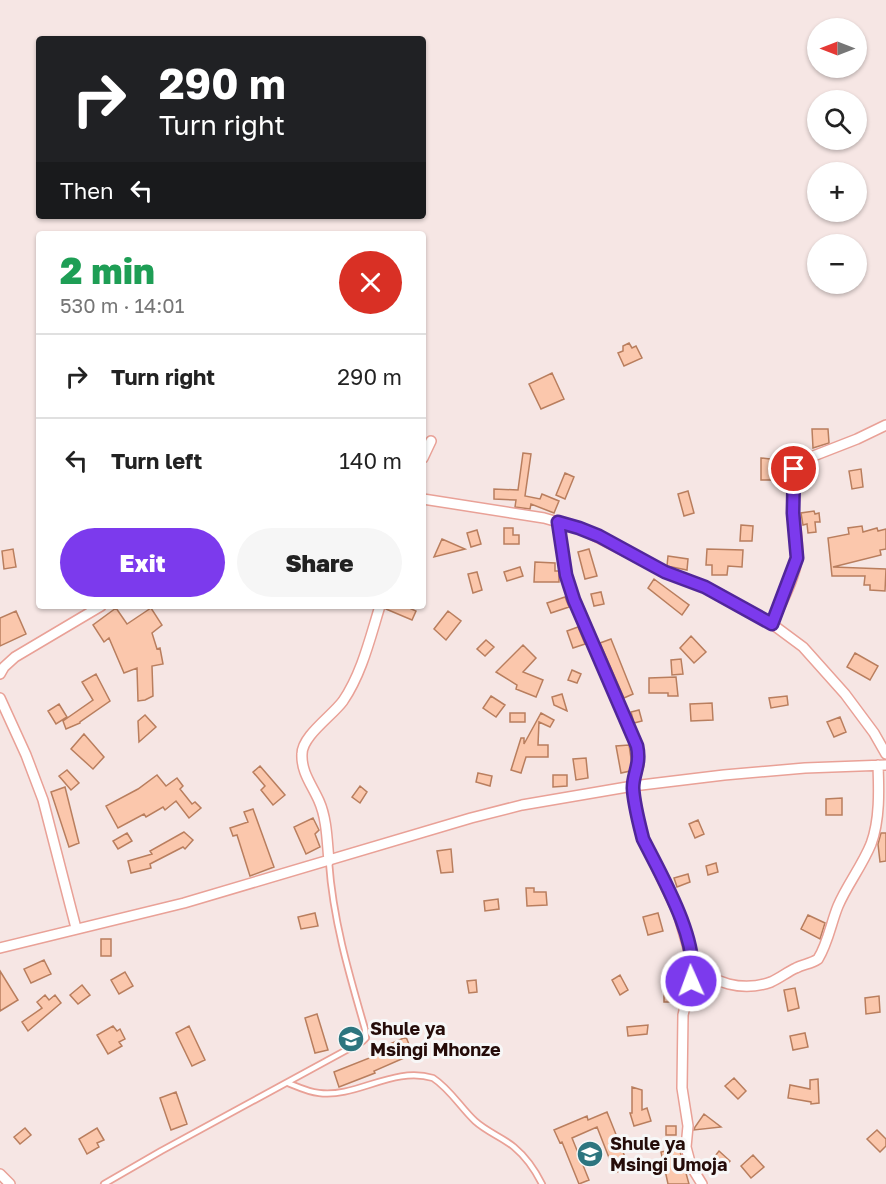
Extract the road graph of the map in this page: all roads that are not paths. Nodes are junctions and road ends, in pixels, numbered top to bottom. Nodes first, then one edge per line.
1 (886, 425) edge
2 (431, 441) dead end
3 (426, 452) edge
4 (426, 500) edge
5 (558, 522) junction
6 (96, 609) edge
7 (379, 609) edge
8 (772, 624) junction
9 (0, 674) edge
10 (1, 703) edge
11 (886, 754) edge
12 (882, 765) edge
13 (633, 786) junction
14 (329, 861) junction
15 (76, 928) junction
16 (0, 948) edge
17 (692, 962) junction
18 (288, 1083) junction
19 (0, 1174) edge
20 (10, 1184) edge
21 (104, 1184) edge
22 (542, 1184) edge
23 (702, 1184) edge

1 - 8 street
2 - 3 street
4 - 5 street
5 - 8 street
5 - 13 street
6 - 9 street
7 - 14 street
8 - 11 street
10 - 15 street
12 - 13 street
12 - 17 street
13 - 14 street
13 - 17 street
14 - 15 street
14 - 18 lane
15 - 16 street
17 - 23 street
18 - 21 lane
18 - 22 lane
19 - 20 street

